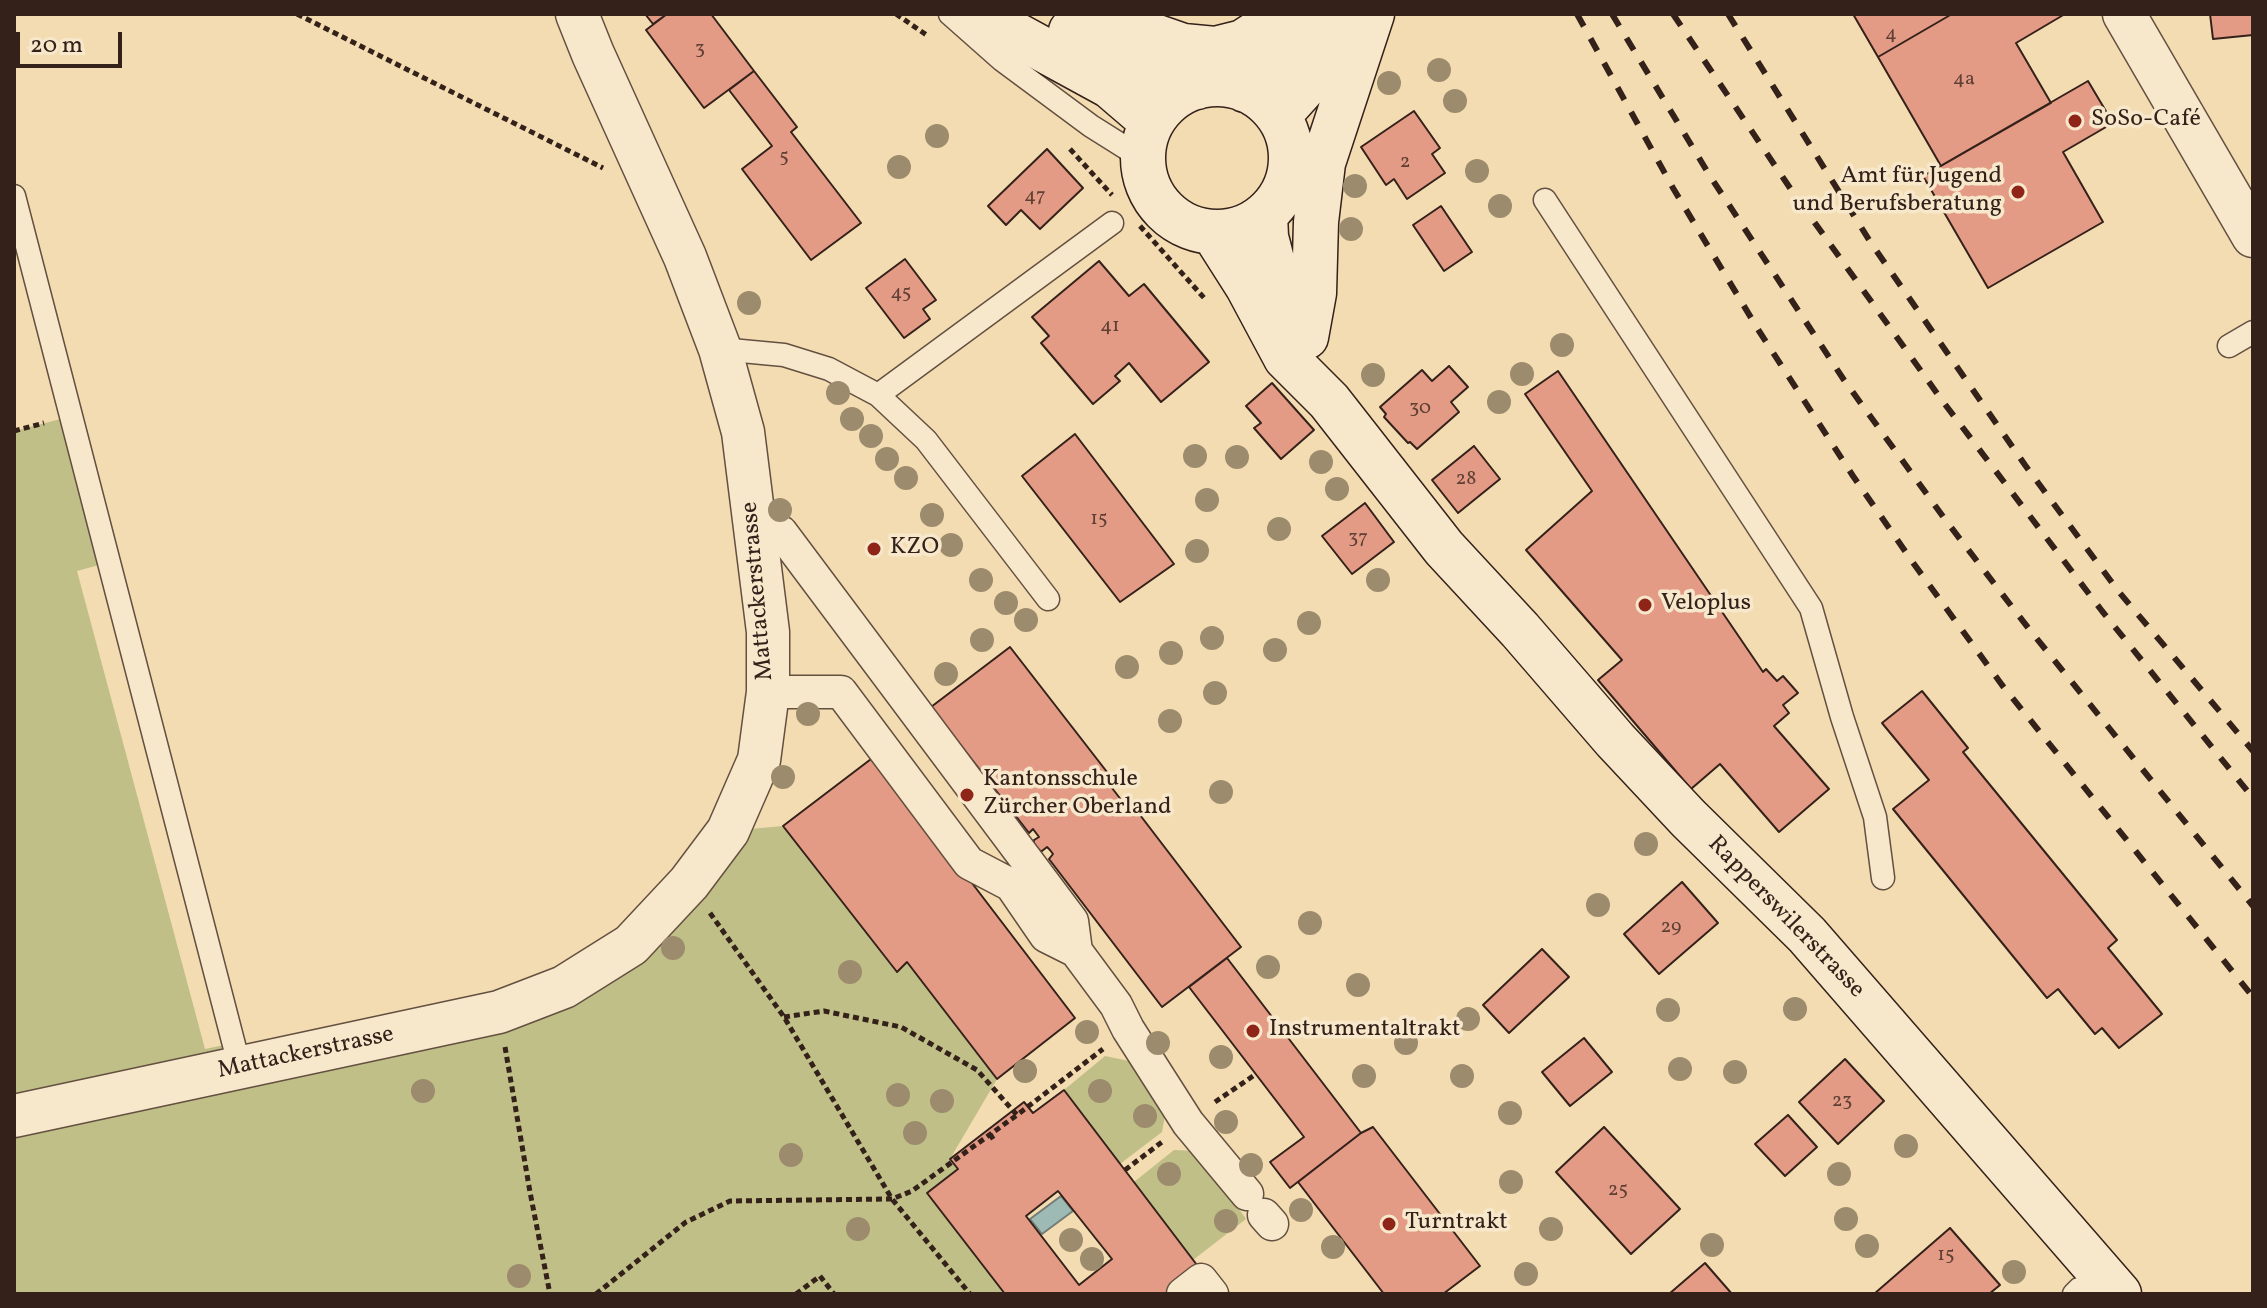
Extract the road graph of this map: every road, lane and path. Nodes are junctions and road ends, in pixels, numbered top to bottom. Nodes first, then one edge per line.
1 (297, 14) edge
2 (577, 14) edge
3 (896, 14) edge
4 (950, 14) edge
5 (978, 14) edge
6 (1040, 14) edge
7 (1099, 14) edge
8 (1286, 14) edge
9 (1325, 14) edge
10 (1371, 14) edge
11 (2124, 14) edge
12 (938, 43) dead end
13 (1197, 87) junction
14 (1262, 103) junction
15 (1147, 138) junction
16 (1060, 140) dead end
17 (14, 196) edge
18 (658, 196) junction
19 (1545, 200) dead end
20 (1130, 212) junction
21 (1265, 215) junction
22 (1213, 232) junction
23 (2253, 236) edge
24 (1209, 303) dead end
25 (2253, 332) edge
26 (1306, 337) junction
27 (2229, 346) dead end
28 (720, 349) junction
29 (878, 395) junction
30 (1329, 401) junction
31 (754, 520) junction
32 (1048, 599) dead end
33 (768, 692) junction
34 (1883, 878) dead end
35 (689, 883) junction
36 (1076, 951) junction
37 (499, 1012) junction
38 (784, 1017) junction
39 (1128, 1029) junction
40 (240, 1068) junction
41 (1256, 1074) dead end
42 (1213, 1104) dead end
43 (1017, 1115) junction
44 (14, 1116) edge
45 (1188, 1123) junction
46 (990, 1134) junction
47 (995, 1142) dead end
48 (1125, 1170) dead end
49 (892, 1199) junction
50 (1261, 1211) dead end
51 (2089, 1293) edge
52 (550, 1294) edge
53 (596, 1294) edge
54 (796, 1294) edge
55 (834, 1294) edge
56 (970, 1294) edge
57 (1183, 1294) edge
58 (1212, 1294) edge

1 - 18 path
2 - 18 street, Mattackerstrasse
3 - 12 path
4 - 15 lane
5 - 15 main road
6 - 13 main road
7 - 8 main road
9 - 14 main road
10 - 14 main road
10 - 26 main road
11 - 23 street
13 - 14 main road
13 - 15 main road
14 - 21 main road
15 - 20 main road
16 - 20 path
17 - 40 lane
18 - 28 street, Mattackerstrasse
19 - 34 lane
20 - 22 main road
20 - 24 path
20 - 29 lane
21 - 22 main road
21 - 26 main road, Rapperswilerstrasse
22 - 30 main road, Rapperswilerstrasse
25 - 27 lane
26 - 30 main road, Rapperswilerstrasse
28 - 29 lane
28 - 31 street, Mattackerstrasse
29 - 32 lane
30 - 51 main road, Rapperswilerstrasse
31 - 33 street, Mattackerstrasse
31 - 36 street
33 - 35 street, Mattackerstrasse
33 - 36 street
35 - 37 street, Mattackerstrasse
35 - 38 path
36 - 39 street
37 - 40 street, Mattackerstrasse
37 - 52 path
38 - 43 path
38 - 49 path
39 - 43 path
39 - 45 street
40 - 44 street, Mattackerstrasse
41 - 42 path
43 - 46 path
45 - 48 path
45 - 50 street
46 - 47 path
46 - 49 path
49 - 53 path
49 - 56 path
54 - 55 path
57 - 58 street

